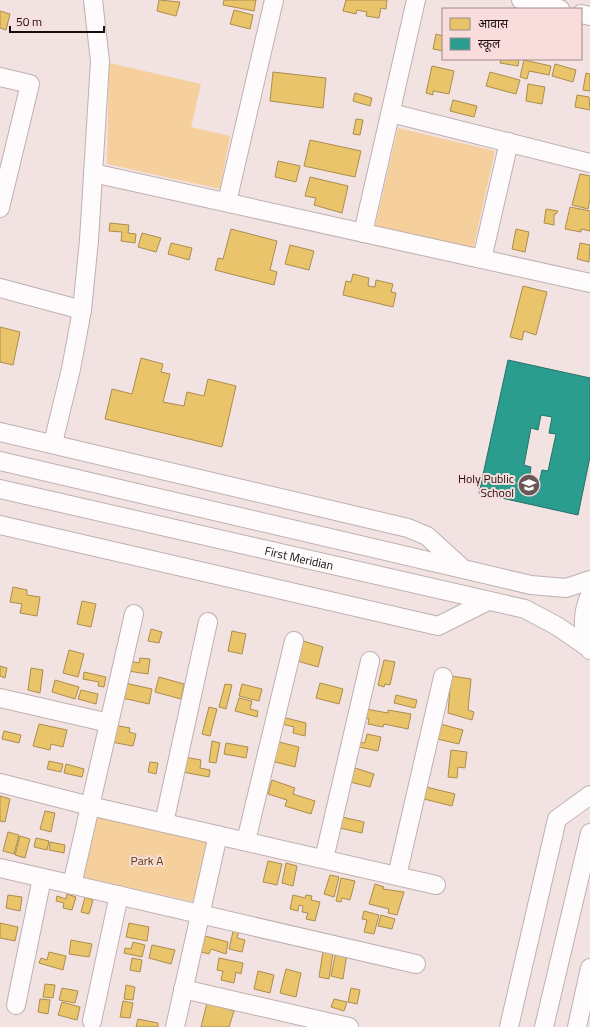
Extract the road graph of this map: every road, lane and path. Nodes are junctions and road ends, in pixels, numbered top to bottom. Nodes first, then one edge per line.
1 (93, 0) edge
2 (274, 0) edge
3 (416, 0) edge
4 (522, 0) edge
5 (556, 8) edge
6 (0, 77) edge
7 (391, 113) junction
8 (509, 142) junction
9 (590, 163) edge
10 (94, 173) junction
11 (227, 202) junction
12 (0, 208) edge
13 (363, 232) junction
14 (482, 259) junction
15 (590, 282) edge
16 (0, 288) edge
17 (82, 310) junction
18 (0, 432) edge
19 (53, 443) junction
20 (0, 461) edge
21 (0, 489) edge
22 (0, 525) edge
23 (463, 570) junction
24 (590, 580) edge
25 (590, 595) edge
26 (488, 601) junction
27 (134, 614) dead end
28 (208, 622) dead end
29 (294, 641) dead end
30 (590, 649) edge
31 (370, 662) dead end
32 (443, 677) dead end
33 (0, 698) edge
34 (109, 723) junction
35 (0, 783) edge
36 (590, 795) edge
37 (90, 806) junction
38 (164, 823) junction
39 (590, 833) edge
40 (218, 835) junction
41 (246, 842) junction
42 (324, 859) junction
43 (0, 868) edge
44 (397, 876) junction
45 (42, 878) junction
46 (72, 885) junction
47 (436, 885) dead end
48 (119, 896) junction
49 (199, 914) junction
50 (416, 964) dead end
51 (590, 968) edge
52 (183, 989) junction
53 (16, 1005) dead end
54 (92, 1020) dead end
55 (175, 1027) edge
56 (349, 1027) edge
57 (509, 1027) edge
58 (544, 1027) edge
59 (577, 1027) edge

1 - 10 street
2 - 11 street
3 - 7 street
4 - 5 street
6 - 12 street
7 - 8 street
7 - 13 street
8 - 9 street
8 - 14 street
10 - 11 street
10 - 17 street
11 - 13 street
13 - 14 street
14 - 15 street
16 - 17 street
17 - 19 street
18 - 19 street
19 - 23 street
20 - 23 street, First Meridian
21 - 26 street, First Meridian
22 - 26 street
23 - 24 street, First Meridian
25 - 30 street
26 - 30 street, First Meridian
27 - 34 street
28 - 38 street
29 - 41 street
31 - 42 street
32 - 44 street
33 - 34 street
34 - 37 street
35 - 37 street
36 - 57 street
37 - 38 street
37 - 46 street
38 - 40 street
39 - 58 street
40 - 41 street
40 - 49 street
41 - 42 street
42 - 44 street
43 - 45 street
44 - 47 street
45 - 46 street
45 - 53 street
46 - 48 street
48 - 49 street
48 - 54 street
49 - 50 street
49 - 52 street
51 - 59 street
52 - 55 street
52 - 56 street

